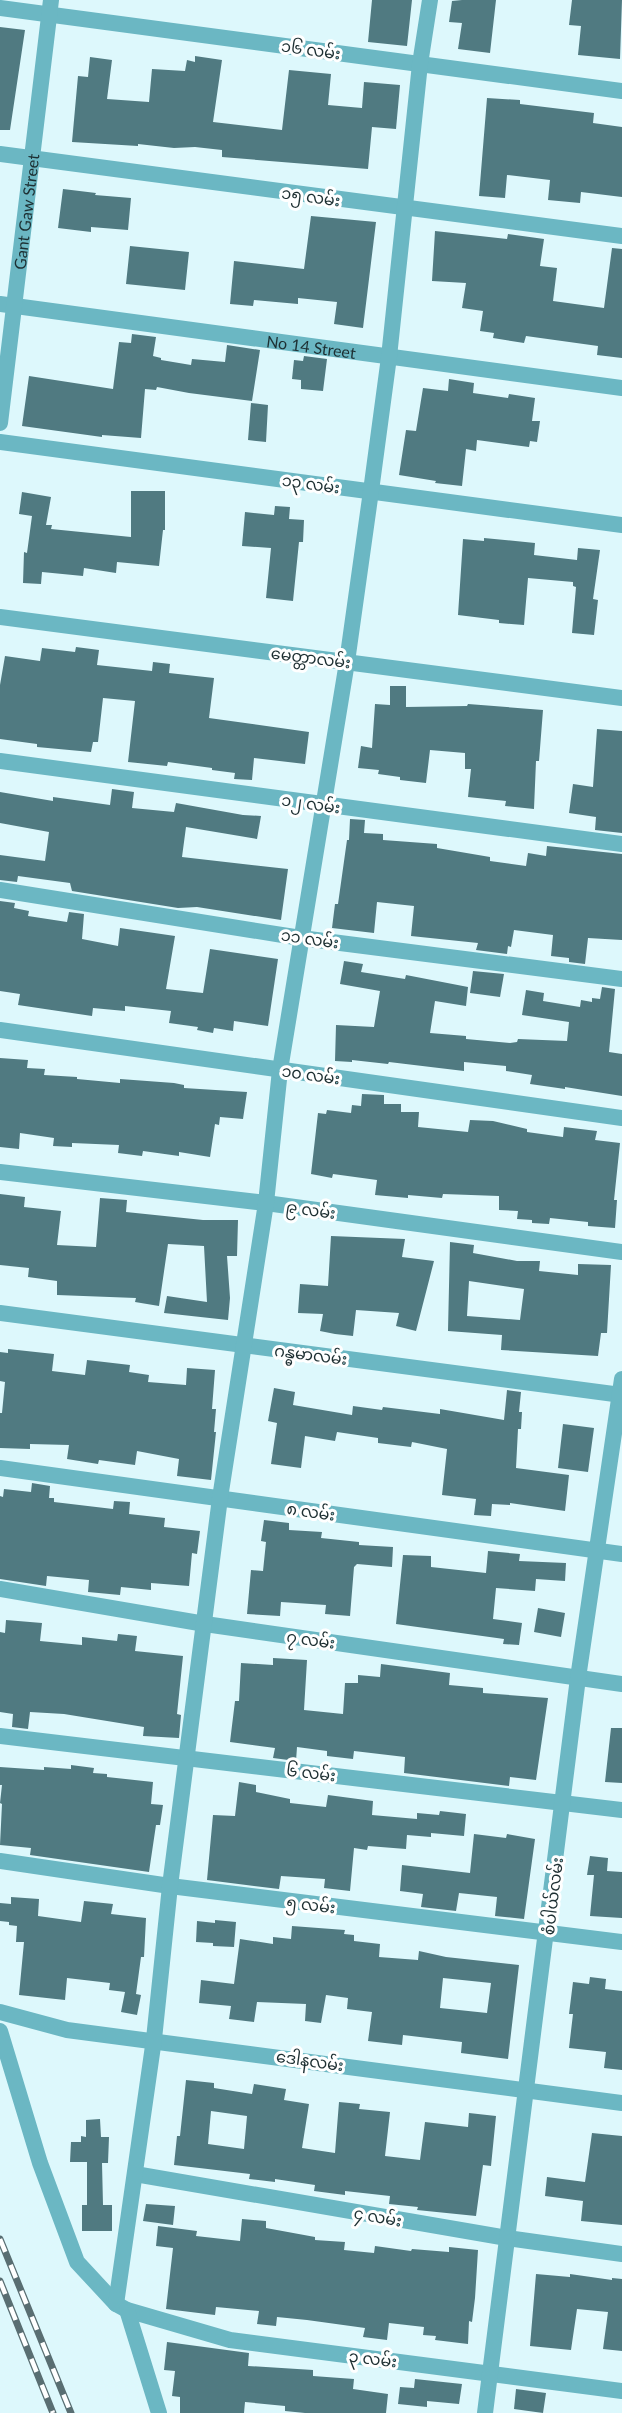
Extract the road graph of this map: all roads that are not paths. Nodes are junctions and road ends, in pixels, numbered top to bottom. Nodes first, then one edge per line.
1 (430, 0) edge
2 (50, 7) edge
3 (0, 8) edge
4 (420, 64) junction
5 (622, 91) edge
6 (0, 154) edge
7 (33, 159) junction
8 (404, 208) junction
9 (622, 236) edge
10 (8, 305) edge
11 (389, 357) junction
12 (622, 388) edge
13 (0, 423) edge
14 (0, 442) edge
15 (371, 492) junction
16 (622, 525) edge
17 (0, 617) edge
18 (347, 662) junction
19 (622, 698) edge
20 (0, 761) edge
21 (323, 805) junction
22 (622, 844) edge
23 (0, 890) edge
24 (301, 938) junction
25 (622, 980) edge
26 (0, 1030) edge
27 (280, 1070) junction
28 (622, 1118) edge
29 (0, 1172) edge
30 (266, 1203) junction
31 (622, 1252) edge
32 (0, 1313) edge
33 (244, 1346) junction
34 (621, 1389) edge
35 (0, 1468) edge
36 (220, 1498) junction
37 (598, 1551) junction
38 (622, 1554) edge
39 (0, 1589) edge
40 (205, 1624) junction
41 (578, 1678) junction
42 (622, 1684) edge
43 (0, 1736) edge
44 (187, 1757) junction
45 (563, 1804) junction
46 (622, 1810) edge
47 (0, 1861) edge
48 (170, 1886) junction
49 (547, 1933) junction
50 (622, 1942) edge
51 (0, 2012) edge
52 (0, 2031) edge
53 (154, 2039) junction
54 (528, 2089) junction
55 (622, 2103) edge
56 (135, 2174) junction
57 (507, 2238) junction
58 (622, 2254) edge
59 (122, 2307) junction
60 (492, 2373) junction
61 (622, 2391) edge
62 (159, 2413) edge
63 (485, 2413) edge

1 - 4 street
2 - 3 street, ၁၆ လမ်း
2 - 4 street, ၁၆ လမ်း
2 - 7 street, Gant Gaw Street
4 - 5 street, ၁၆ လမ်း
4 - 8 street
6 - 7 street, ၁၅ လမ်း
7 - 8 street, ၁၅ လမ်း
7 - 10 street, Gant Gaw Street
8 - 9 street, ၁၅ လမ်း
8 - 11 street
10 - 11 street, No 14 Street
10 - 13 street, Gant Gaw Street
11 - 12 street, No 14 Street
11 - 15 street
14 - 15 street, ၁၃ လမ်း
15 - 16 street, ၁၃ လမ်း
15 - 18 street
17 - 18 street, မေတ္တာလမ်း
18 - 19 street, မေတ္တာလမ်း
18 - 21 street
20 - 21 street, ၁၂ လမ်း
21 - 22 street, ၁၂ လမ်း
21 - 24 street
23 - 24 street, ၁၁ လမ်း
24 - 25 street, ၁၁ လမ်း
24 - 27 street
26 - 27 street, ၁၀ လမ်း
27 - 28 street, ၁၀ လမ်း
27 - 30 street
29 - 30 street, ၉ လမ်း
30 - 31 street, ၉ လမ်း
30 - 33 street
32 - 33 street, ဂန္ဓမာလမ်း
33 - 34 street, ဂန္ဓမာလမ်း
33 - 36 street
34 - 37 street, စံပါယ်လမ်း
35 - 36 street, ၈ လမ်း
36 - 37 street, ၈ လမ်း
36 - 40 street
37 - 38 street, ၈ လမ်း
37 - 41 street, စံပါယ်လမ်း
39 - 40 street, ၇ လမ်း
40 - 41 street, ၇ လမ်း
40 - 44 street
41 - 42 street, ၇ လမ်း
41 - 45 street, စံပါယ်လမ်း
43 - 44 street, ၆ လမ်း
44 - 45 street, ၆ လမ်း
44 - 48 street
45 - 46 street, ၆ လမ်း
45 - 49 street, စံပါယ်လမ်း
47 - 48 street, ၅ လမ်း
48 - 49 street, ၅ လမ်း
48 - 53 street
49 - 50 street, ၅ လမ်း
49 - 54 street, စံပါယ်လမ်း
51 - 53 street, ဒေါနလမ်း
52 - 59 street
53 - 54 street, ဒေါနလမ်း
53 - 56 street
54 - 55 street, ဒေါနလမ်း
54 - 57 street, စံပါယ်လမ်း
56 - 57 street, ၄ လမ်း
56 - 59 street
57 - 58 street, ၄ လမ်း
57 - 60 street, စံပါယ်လမ်း
59 - 60 street, ၃ လမ်း
59 - 62 street
60 - 61 street, ၃ လမ်း
60 - 63 street, စံပါယ်လမ်း

